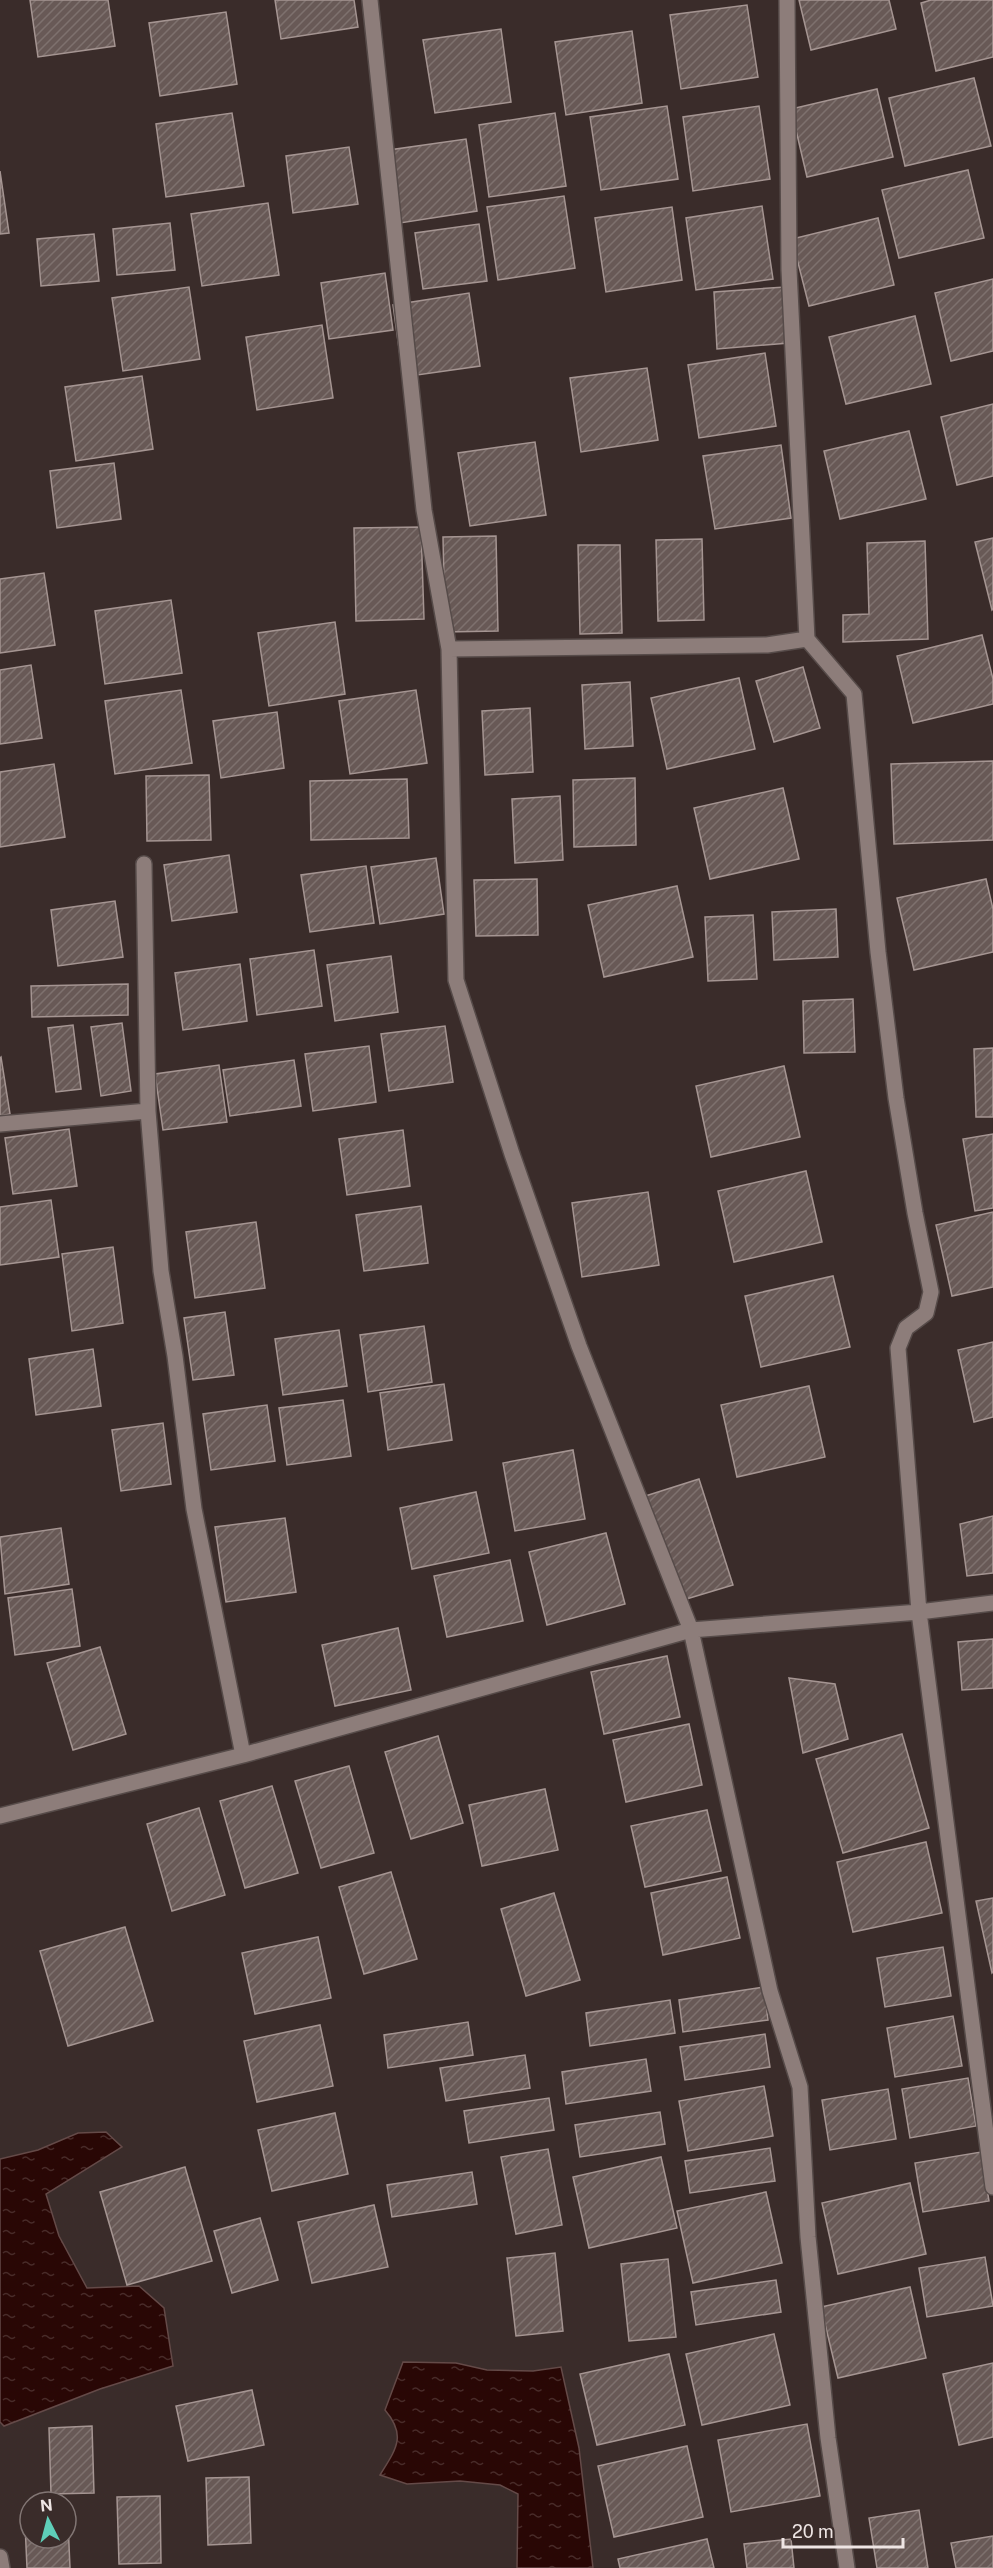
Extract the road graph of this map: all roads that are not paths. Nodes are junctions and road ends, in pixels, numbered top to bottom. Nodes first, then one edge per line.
1 (370, 0) edge
2 (787, 0) edge
3 (807, 639) junction
4 (449, 649) junction
5 (144, 864) dead end
6 (148, 1111) junction
7 (0, 1124) edge
8 (993, 1603) edge
9 (919, 1612) junction
10 (691, 1630) junction
11 (243, 1755) junction
12 (0, 1816) edge
13 (993, 2187) edge
14 (0, 2557) edge
15 (2, 2568) edge
16 (847, 2568) edge

1 - 4 street
2 - 3 street
3 - 4 street
3 - 9 street
4 - 10 street
5 - 6 street
6 - 7 street
6 - 11 street
8 - 9 street
9 - 10 street
9 - 13 street
10 - 11 street
10 - 16 street
11 - 12 street
14 - 15 street

